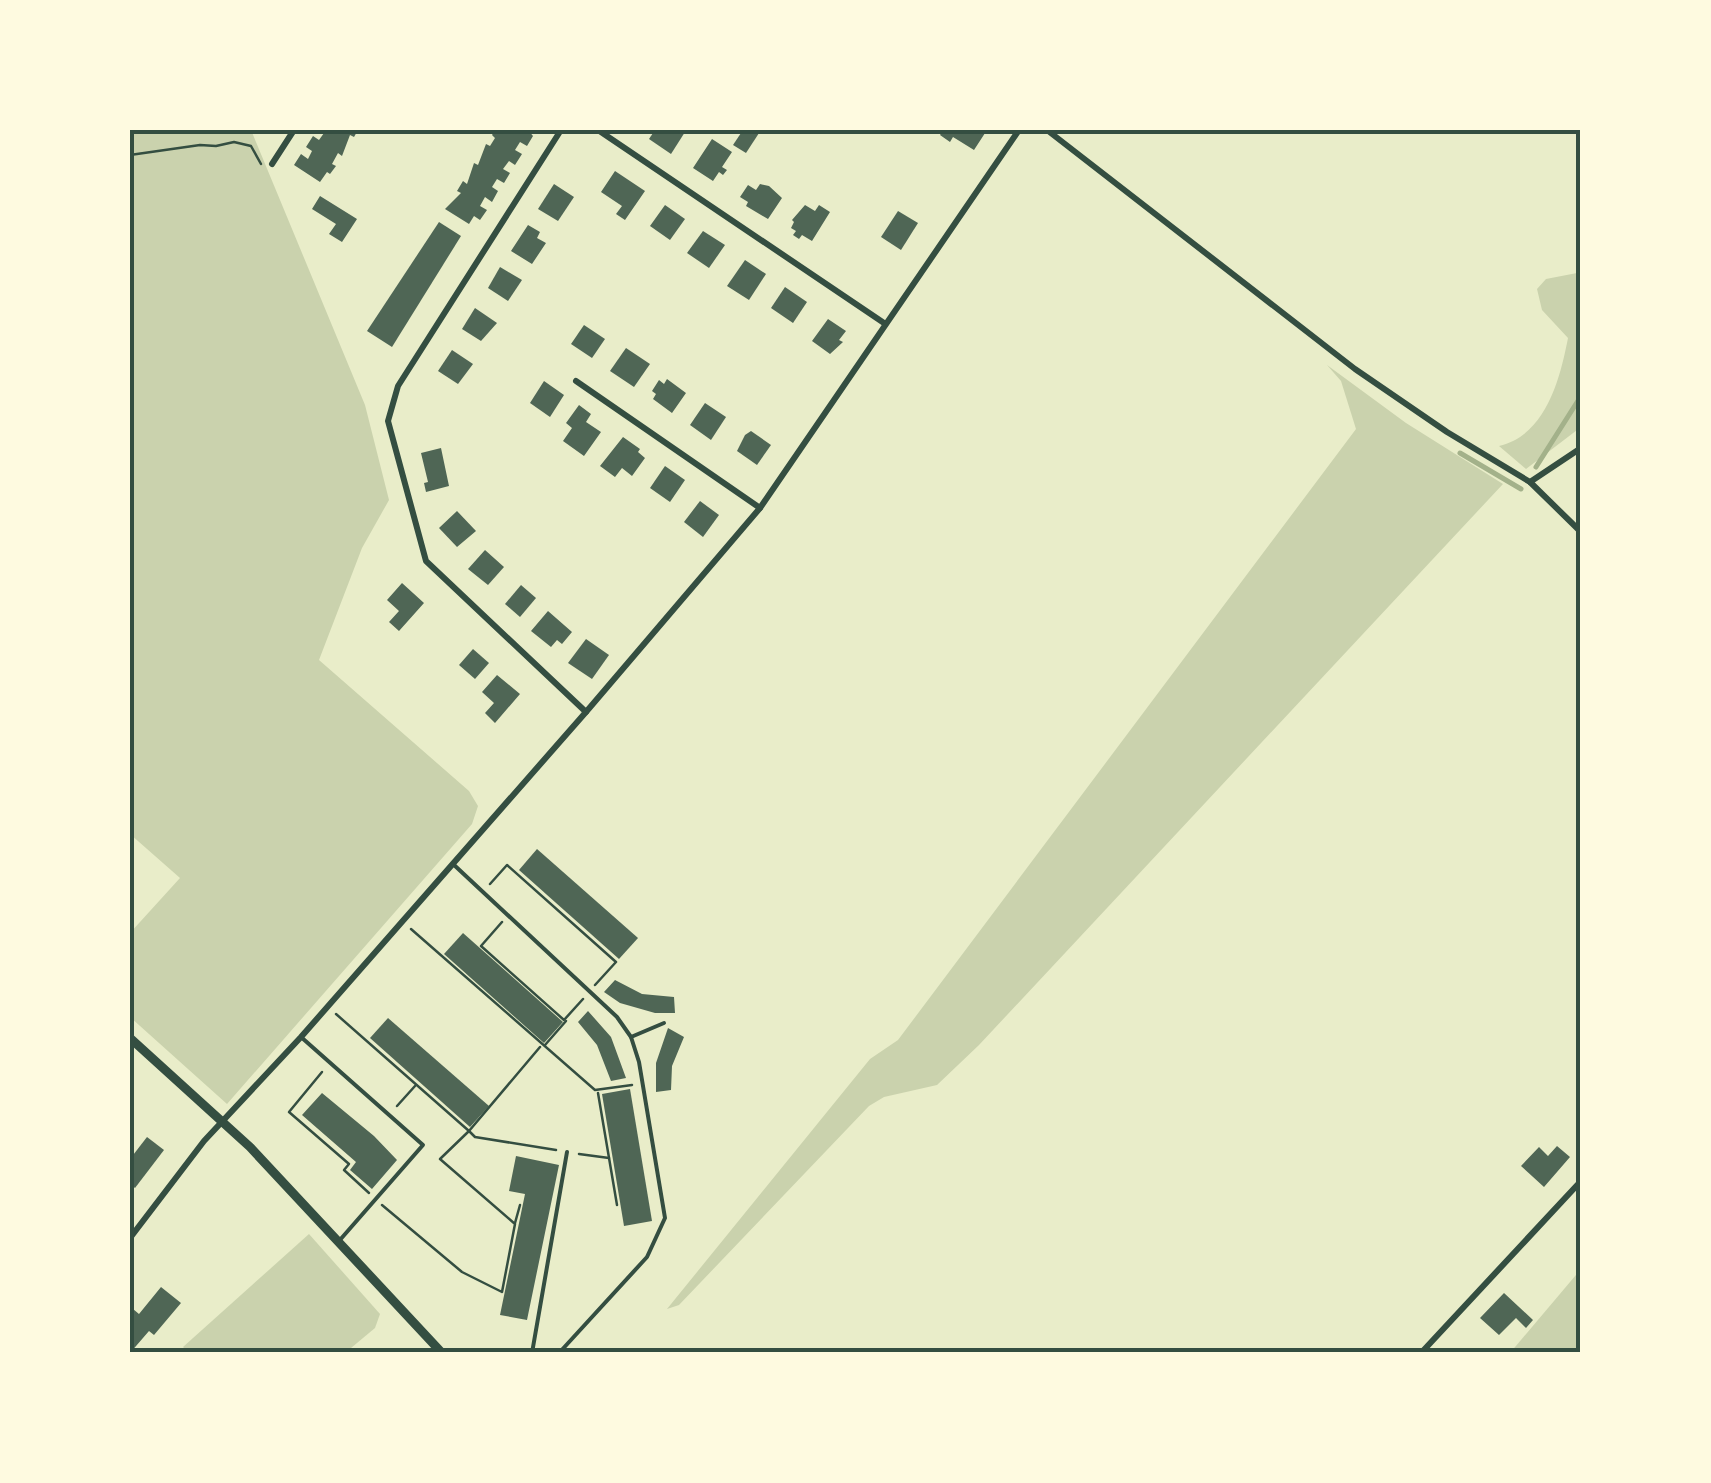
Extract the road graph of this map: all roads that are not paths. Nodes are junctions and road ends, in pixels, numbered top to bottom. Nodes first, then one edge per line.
1 (294, 130) edge
2 (561, 130) edge
3 (598, 130) edge
4 (1019, 130) edge
5 (1047, 130) edge
6 (272, 164) road end
7 (884, 323) junction
8 (576, 382) dead end
9 (1581, 448) edge
10 (1530, 482) junction
11 (760, 508) junction
12 (1581, 532) edge
13 (586, 712) junction
14 (453, 864) junction
15 (664, 1022) dead end
16 (300, 1037) junction
17 (631, 1037) junction
18 (130, 1038) edge
19 (223, 1122) junction
20 (567, 1152) road end
21 (1581, 1181) edge
22 (130, 1238) edge
23 (339, 1241) junction
24 (442, 1353) edge
25 (532, 1353) edge
26 (560, 1353) edge
27 (1422, 1353) edge

1 - 6 street
2 - 13 street
3 - 7 street
4 - 7 street
5 - 10 street
7 - 11 street
8 - 11 street
9 - 10 street
10 - 12 street
11 - 13 street
13 - 14 street
14 - 16 street
14 - 17 lane
15 - 17 lane
16 - 19 street
16 - 23 lane
17 - 26 lane
18 - 19 main road
19 - 22 street
19 - 23 main road
20 - 25 lane
21 - 27 street
23 - 24 main road

